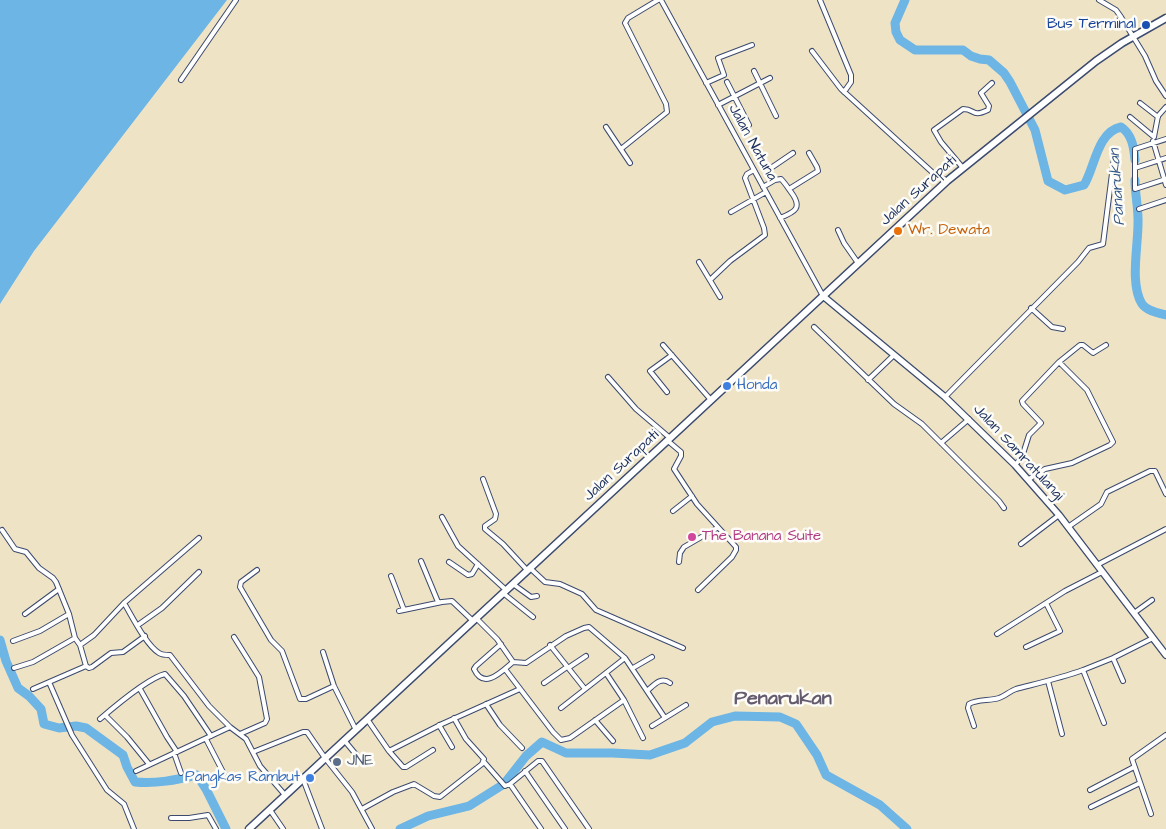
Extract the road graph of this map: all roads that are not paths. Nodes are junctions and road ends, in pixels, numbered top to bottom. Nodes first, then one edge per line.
1 (236, 0) edge
2 (660, 0) edge
3 (820, 0) edge
4 (1099, 0) edge
5 (1166, 18) edge
6 (1133, 37) junction
7 (752, 45) dead end
8 (812, 51) dead end
9 (754, 71) dead end
10 (770, 78) dead end
11 (181, 80) dead end
12 (727, 82) dead end
13 (706, 83) junction
14 (992, 83) dead end
15 (760, 84) junction
16 (844, 92) junction
17 (1166, 96) edge
18 (735, 98) junction
19 (1140, 103) dead end
20 (718, 105) junction
21 (1166, 107) edge
22 (776, 116) dead end
23 (1158, 116) junction
24 (1130, 117) dead end
25 (749, 124) dead end
26 (606, 127) dead end
27 (1154, 136) junction
28 (1166, 139) edge
29 (1153, 143) junction
30 (621, 149) junction
31 (1115, 150) dead end
32 (793, 153) dead end
33 (809, 153) dead end
34 (1166, 158) edge
35 (1158, 160) junction
36 (630, 163) dead end
37 (963, 168) junction
38 (1135, 168) junction
39 (754, 170) junction
40 (1165, 179) edge
41 (775, 180) junction
42 (947, 181) junction
43 (1166, 186) edge
44 (763, 187) junction
45 (789, 189) junction
46 (766, 192) junction
47 (752, 199) junction
48 (1166, 200) edge
49 (1139, 209) dead end
50 (731, 212) dead end
51 (780, 218) junction
52 (838, 230) dead end
53 (698, 262) dead end
54 (858, 263) junction
55 (710, 280) junction
56 (823, 296) junction
57 (720, 297) dead end
58 (1031, 308) junction
59 (814, 328) dead end
60 (1063, 328) dead end
61 (663, 345) dead end
62 (1106, 345) dead end
63 (894, 354) junction
64 (672, 355) junction
65 (1060, 362) junction
66 (608, 377) dead end
67 (868, 380) junction
68 (667, 392) dead end
69 (945, 397) junction
70 (711, 400) junction
71 (969, 419) junction
72 (669, 440) junction
73 (941, 443) junction
74 (1015, 465) junction
75 (483, 478) dead end
76 (1029, 479) junction
77 (1166, 494) edge
78 (692, 496) junction
79 (1004, 508) dead end
80 (673, 511) dead end
81 (1059, 516) junction
82 (442, 517) dead end
83 (1068, 527) junction
84 (717, 528) junction
85 (1166, 529) edge
86 (2, 530) dead end
87 (199, 538) dead end
88 (1021, 544) dead end
89 (420, 561) dead end
90 (449, 562) dead end
91 (680, 562) dead end
92 (478, 564) junction
93 (1097, 566) junction
94 (529, 569) junction
95 (258, 570) dead end
96 (199, 572) dead end
97 (1102, 572) junction
98 (391, 576) dead end
99 (513, 584) junction
100 (59, 589) junction
101 (698, 590) dead end
102 (505, 592) junction
103 (537, 596) dead end
104 (1152, 600) dead end
105 (438, 602) junction
106 (124, 603) junction
107 (1046, 603) junction
108 (1134, 613) junction
109 (24, 614) dead end
110 (69, 614) junction
111 (532, 617) dead end
112 (474, 620) junction
113 (138, 624) junction
114 (997, 634) dead end
115 (145, 636) junction
116 (234, 637) dead end
117 (75, 638) junction
118 (1153, 638) junction
119 (13, 641) dead end
120 (501, 644) junction
121 (80, 645) junction
122 (550, 645) junction
123 (1026, 646) dead end
124 (683, 648) dead end
125 (323, 652) dead end
126 (1166, 655) edge
127 (586, 656) dead end
128 (652, 657) dead end
129 (625, 658) junction
130 (1113, 658) junction
131 (513, 662) junction
132 (86, 666) junction
133 (14, 668) dead end
134 (568, 668) junction
135 (633, 668) junction
136 (505, 669) junction
137 (1083, 670) junction
138 (606, 674) junction
139 (1123, 681) dead end
140 (49, 682) junction
141 (1048, 682) junction
142 (544, 683) dead end
143 (670, 684) dead end
144 (334, 686) junction
145 (520, 688) junction
146 (33, 689) dead end
147 (140, 689) junction
148 (585, 689) junction
149 (647, 690) junction
150 (624, 700) junction
151 (486, 704) junction
152 (686, 705) dead end
153 (561, 708) dead end
154 (105, 715) junction
155 (454, 718) junction
156 (665, 718) junction
157 (100, 719) dead end
158 (368, 719) junction
159 (595, 720) junction
160 (1104, 723) dead end
161 (439, 725) junction
162 (652, 726) dead end
163 (974, 726) dead end
164 (230, 727) junction
165 (356, 730) junction
166 (240, 734) junction
167 (1062, 734) dead end
168 (211, 736) junction
169 (1165, 737) edge
170 (643, 738) dead end
171 (206, 739) junction
172 (344, 740) junction
173 (613, 741) dead end
174 (452, 747) dead end
175 (522, 748) dead end
176 (433, 750) dead end
177 (390, 751) junction
178 (253, 752) junction
179 (175, 753) junction
180 (325, 758) junction
181 (484, 762) junction
182 (363, 763) dead end
183 (148, 764) junction
184 (1134, 767) junction
185 (136, 771) dead end
186 (525, 771) junction
187 (181, 773) dead end
188 (224, 774) dead end
189 (303, 778) junction
190 (1140, 783) junction
191 (510, 784) junction
192 (1090, 790) dead end
193 (285, 795) junction
194 (1091, 807) dead end
195 (362, 809) junction
196 (270, 810) junction
197 (1151, 814) dead end
198 (171, 818) dead end
199 (134, 829) edge
200 (216, 829) edge
201 (249, 829) edge
202 (283, 829) edge
203 (322, 829) edge
204 (372, 829) edge
205 (541, 829) edge
206 (565, 829) edge
207 (589, 829) edge

1 - 11 street
2 - 13 street, Jalan Natuna
2 - 30 street
3 - 16 street
4 - 6 street
5 - 6 highway, Jalan Surapati
6 - 17 street
6 - 37 highway, Jalan Surapati
7 - 13 street
8 - 16 street
9 - 15 street
10 - 15 street
12 - 18 street
13 - 20 street, Jalan Natuna
14 - 37 street
15 - 18 street
15 - 22 street
16 - 42 street
18 - 20 street
18 - 25 street
19 - 23 street
20 - 39 street, Jalan Natuna
21 - 23 street
23 - 27 street
24 - 27 street
26 - 30 street
27 - 29 street
28 - 29 street
29 - 35 street
29 - 38 street
30 - 36 street
31 - 58 street
32 - 41 street
33 - 45 street
34 - 35 street
35 - 38 street
35 - 40 street
37 - 42 highway, Jalan Surapati
38 - 40 street
39 - 44 street, Jalan Natuna
39 - 47 street
40 - 43 street
41 - 44 street
41 - 45 street
42 - 54 highway, Jalan Surapati
44 - 46 street, Jalan Natuna
45 - 51 street
46 - 47 street
46 - 51 street, Jalan Natuna
47 - 50 street
47 - 55 street
48 - 49 street
51 - 56 street, Jalan Natuna
52 - 54 street
53 - 55 street
54 - 56 highway, Jalan Surapati
55 - 57 street
56 - 63 main road, Jalan Samratulangi
56 - 70 highway, Jalan Surapati
58 - 60 street
58 - 69 street
59 - 67 street
61 - 64 street
62 - 65 street
63 - 67 street
63 - 69 main road, Jalan Samratulangi
64 - 68 street
64 - 70 street
65 - 74 street
65 - 76 street
66 - 72 street
67 - 73 street
69 - 71 main road, Jalan Samratulangi
70 - 72 highway, Jalan Surapati
71 - 73 street
71 - 74 main road, Jalan Samratulangi
72 - 78 street
72 - 94 highway, Jalan Surapati
73 - 79 street
74 - 76 main road, Jalan Samratulangi
75 - 94 street
76 - 81 main road, Jalan Samratulangi
77 - 83 street
78 - 80 street
78 - 84 street
81 - 83 main road, Jalan Samratulangi
81 - 88 street
82 - 92 street
83 - 93 main road, Jalan Samratulangi
84 - 91 street
84 - 101 street
85 - 93 street
86 - 100 street
87 - 106 street
89 - 105 street
90 - 92 street
92 - 102 street
93 - 97 main road, Jalan Samratulangi
94 - 99 highway, Jalan Surapati
94 - 124 street
95 - 144 street
96 - 113 street
97 - 107 street
97 - 108 main road, Jalan Samratulangi
98 - 105 street
99 - 102 highway, Jalan Surapati
99 - 103 street
100 - 109 street
100 - 110 street
102 - 111 street
102 - 112 highway, Jalan Surapati
104 - 108 street
105 - 112 street
106 - 113 street
106 - 121 street
107 - 114 street
107 - 123 street
108 - 118 main road, Jalan Samratulangi
110 - 117 street
110 - 119 street
112 - 120 street
112 - 158 highway, Jalan Surapati
113 - 115 street
115 - 132 street
115 - 164 street
116 - 166 street
117 - 121 street
117 - 133 street
118 - 126 main road, Jalan Samratulangi
118 - 130 street
120 - 131 street
120 - 136 street
121 - 132 street
122 - 129 street
122 - 131 street
122 - 134 street
125 - 144 street
127 - 134 street
128 - 135 street
129 - 135 street
129 - 138 street
130 - 137 street
130 - 139 street
131 - 136 street
132 - 140 street
134 - 142 street
134 - 148 street
135 - 149 street
136 - 145 street
137 - 141 street
137 - 160 street
138 - 148 street
138 - 150 street
140 - 146 street
140 - 199 street
141 - 163 street
141 - 167 street
143 - 149 street
144 - 165 street
145 - 151 street
145 - 159 street
147 - 154 street
147 - 168 street
147 - 179 street
148 - 153 street
149 - 156 street
150 - 159 street
150 - 170 street
151 - 155 street
151 - 175 street
152 - 156 street
154 - 157 street
154 - 183 street
155 - 161 street
155 - 181 street
156 - 162 street
158 - 165 highway, Jalan Surapati
158 - 177 street
159 - 173 street
161 - 174 street
161 - 177 street
164 - 166 street
164 - 168 street
165 - 172 highway, Jalan Surapati
166 - 178 street
168 - 171 street
169 - 184 street
171 - 179 street
171 - 188 street
172 - 180 highway, Jalan Surapati
172 - 182 street
176 - 177 street
178 - 180 street
178 - 193 street
179 - 183 street
179 - 187 street
180 - 189 highway, Jalan Surapati
180 - 195 street
181 - 191 street
181 - 195 street
183 - 185 street
184 - 190 street
184 - 192 street
186 - 191 street
186 - 206 street
186 - 207 street
189 - 193 highway, Jalan Surapati
189 - 203 street
190 - 194 street
190 - 197 street
191 - 205 street
193 - 196 highway, Jalan Surapati
195 - 204 street
196 - 201 highway, Jalan Surapati
196 - 202 street
198 - 200 street

